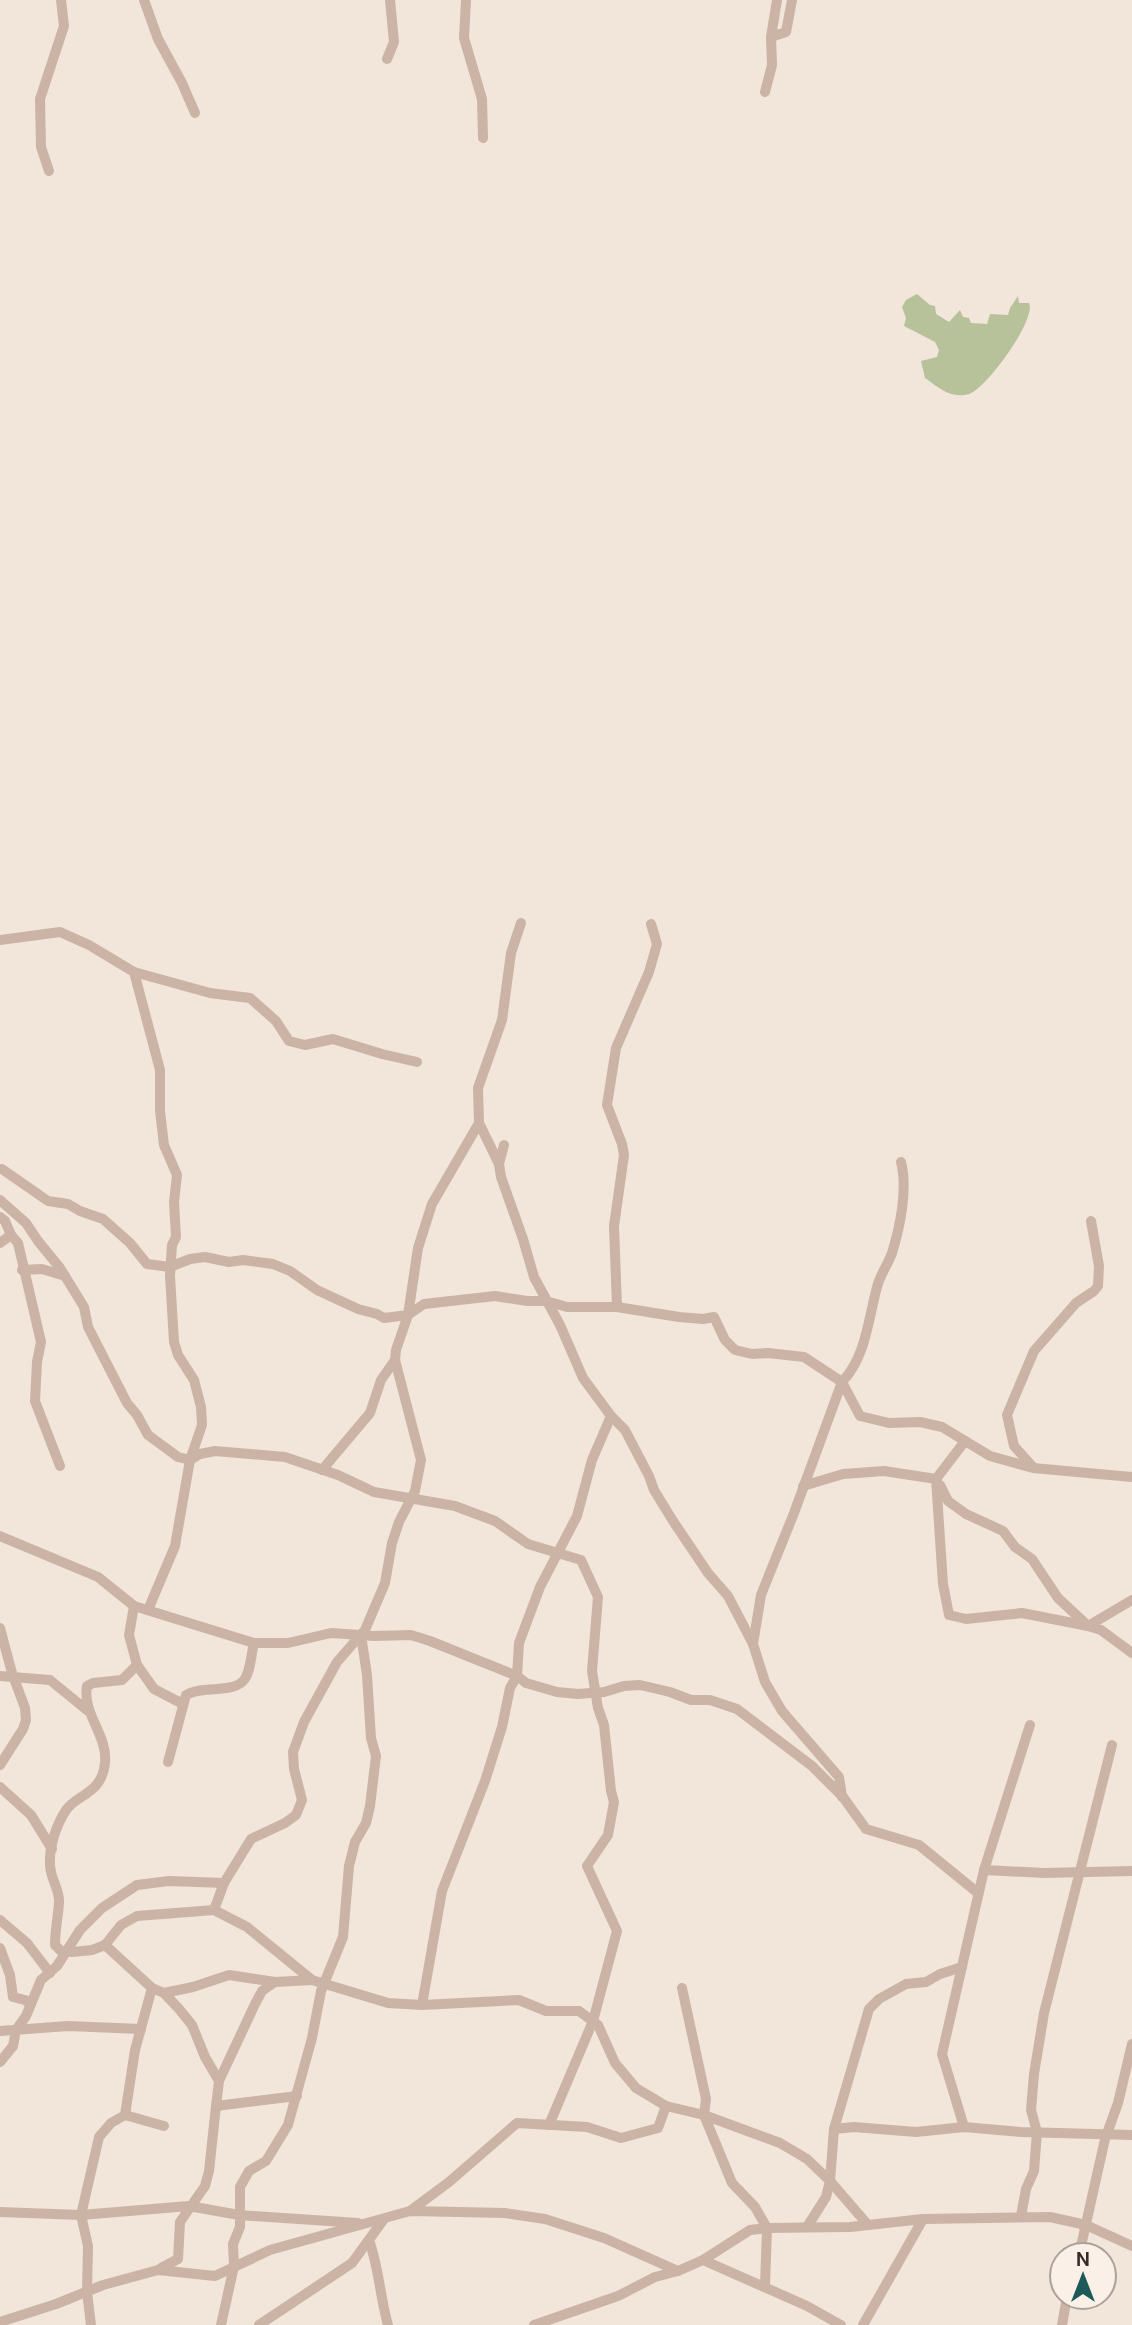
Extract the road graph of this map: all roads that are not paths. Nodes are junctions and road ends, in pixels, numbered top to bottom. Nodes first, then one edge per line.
1 (61, 0) edge
2 (144, 0) edge
3 (390, 0) edge
4 (466, 0) edge
5 (776, 0) edge
6 (792, 0) edge
7 (771, 37) junction
8 (387, 58) dead end
9 (765, 92) dead end
10 (195, 113) dead end
11 (483, 138) dead end
12 (49, 171) dead end
13 (521, 923) dead end
14 (650, 924) dead end
15 (0, 940) edge
16 (134, 972) junction
17 (417, 1062) dead end
18 (479, 1123) junction
19 (503, 1144) dead end
20 (901, 1162) dead end
21 (499, 1164) junction
22 (2, 1169) dead end
23 (0, 1200) edge
24 (0, 1217) edge
25 (1091, 1221) dead end
26 (11, 1235) junction
27 (0, 1242) edge
28 (170, 1267) junction
29 (22, 1270) junction
30 (65, 1276) junction
31 (546, 1301) junction
32 (617, 1307) junction
33 (408, 1315) junction
34 (395, 1360) junction
35 (842, 1382) junction
36 (611, 1416) junction
37 (965, 1441) junction
38 (190, 1460) junction
39 (60, 1466) dead end
40 (1033, 1468) junction
41 (322, 1470) junction
42 (1132, 1477) edge
43 (936, 1479) junction
44 (803, 1486) junction
45 (411, 1499) junction
46 (0, 1536) edge
47 (559, 1552) junction
48 (1132, 1600) edge
49 (134, 1606) junction
50 (148, 1610) junction
51 (1088, 1626) junction
52 (0, 1628) edge
53 (361, 1635) junction
54 (254, 1643) junction
55 (753, 1644) junction
56 (1132, 1653) edge
57 (137, 1665) junction
58 (0, 1676) edge
59 (517, 1676) junction
60 (15, 1677) junction
61 (596, 1692) junction
62 (183, 1704) junction
63 (88, 1711) junction
64 (1030, 1726) dead end
65 (1112, 1745) dead end
66 (168, 1762) dead end
67 (0, 1765) edge
68 (0, 1787) edge
69 (843, 1797) junction
70 (52, 1849) junction
71 (984, 1870) junction
72 (1132, 1871) edge
73 (1080, 1872) junction
74 (224, 1883) junction
75 (978, 1893) junction
76 (214, 1910) junction
77 (0, 1920) edge
78 (105, 1945) junction
79 (0, 1948) edge
80 (67, 1952) junction
81 (961, 1968) junction
82 (50, 1973) junction
83 (312, 1980) junction
84 (275, 1982) junction
85 (324, 1984) junction
86 (152, 1988) junction
87 (682, 1988) dead end
88 (164, 1993) junction
89 (0, 1995) edge
90 (13, 1997) junction
91 (31, 2004) junction
92 (422, 2005) junction
93 (593, 2021) junction
94 (141, 2029) junction
95 (16, 2030) junction
96 (0, 2031) edge
97 (1132, 2045) edge
98 (0, 2062) edge
99 (219, 2081) junction
100 (297, 2096) junction
101 (216, 2106) junction
102 (666, 2106) junction
103 (125, 2115) junction
104 (704, 2115) junction
105 (549, 2125) junction
106 (164, 2126) dead end
107 (964, 2127) junction
108 (834, 2129) junction
109 (1037, 2133) junction
110 (1106, 2134) junction
111 (1132, 2135) edge
112 (830, 2181) junction
113 (189, 2206) junction
114 (410, 2211) junction
115 (0, 2212) edge
116 (81, 2215) junction
117 (239, 2215) junction
118 (1021, 2216) junction
119 (384, 2218) junction
120 (923, 2219) junction
121 (365, 2224) junction
122 (868, 2225) junction
123 (1086, 2225) junction
124 (807, 2227) junction
125 (767, 2228) junction
126 (369, 2240) junction
127 (1082, 2241) edge
128 (1132, 2246) edge
129 (703, 2260) junction
130 (234, 2266) junction
131 (158, 2270) junction
132 (678, 2270) junction
133 (765, 2286) junction
134 (87, 2292) junction
135 (0, 2322) edge
136 (91, 2325) edge
137 (221, 2325) edge
138 (259, 2325) edge
139 (388, 2325) edge
140 (534, 2325) edge
141 (841, 2325) edge
142 (863, 2325) edge

1 - 12 street
2 - 10 street
3 - 8 street
4 - 11 street
5 - 7 street
6 - 7 street
7 - 9 street
13 - 18 street
14 - 32 street
15 - 16 street
16 - 17 street
16 - 28 street
18 - 21 street
18 - 33 street
19 - 21 street
20 - 35 street
21 - 31 street
22 - 28 street
23 - 30 street
24 - 26 street
25 - 40 street
26 - 27 street
26 - 29 street
28 - 33 street
28 - 38 street
29 - 30 street
29 - 39 street
30 - 38 street
31 - 32 street
31 - 33 street
31 - 36 street
32 - 35 street
33 - 34 street
34 - 41 street
34 - 45 street
35 - 37 street
35 - 44 street
36 - 47 street
36 - 55 street
37 - 40 street
37 - 43 street
38 - 41 street
38 - 50 street
40 - 42 street
41 - 45 street
43 - 44 street
43 - 51 street
43 - 51 street
44 - 55 street
45 - 47 street
45 - 53 street
46 - 49 street
47 - 59 street
47 - 61 street
48 - 51 street
49 - 50 street
49 - 57 street
50 - 54 street
51 - 56 street
52 - 60 street
53 - 54 street
53 - 59 street
53 - 74 street
53 - 85 street
54 - 62 street
55 - 69 street
57 - 62 street
57 - 63 street
58 - 60 street
59 - 61 street
59 - 92 street
60 - 63 street
60 - 67 street
61 - 69 street
61 - 93 street
62 - 66 street
63 - 70 street
64 - 71 street
65 - 73 street
68 - 70 street
69 - 75 street
70 - 80 street
71 - 73 street
71 - 75 street
72 - 73 street
73 - 109 street
74 - 76 street
74 - 80 street
75 - 81 street
76 - 78 street
76 - 83 street
77 - 82 street
78 - 80 street
78 - 86 street
79 - 90 street
80 - 82 street
81 - 107 street
81 - 108 street
82 - 91 street
83 - 84 street
83 - 85 street
84 - 88 street
84 - 99 street
85 - 92 street
85 - 100 street
86 - 88 street
86 - 94 street
87 - 104 street
88 - 99 street
89 - 90 street
90 - 91 street
91 - 95 street
92 - 93 street
93 - 102 street
93 - 105 street
94 - 95 street
94 - 103 street
95 - 96 street
95 - 98 street
97 - 110 street
99 - 101 street
100 - 101 street
100 - 117 street
101 - 113 street
102 - 104 street
102 - 105 street
103 - 106 street
103 - 116 street
104 - 112 street
104 - 125 street
105 - 114 street
107 - 108 street
107 - 109 street
108 - 112 street
109 - 110 street
109 - 118 street
110 - 111 street
110 - 123 street
112 - 122 street
112 - 124 street
113 - 116 street
113 - 117 street
113 - 131 street
114 - 119 street
114 - 132 street
115 - 116 street
116 - 134 street
117 - 121 street
117 - 130 street
118 - 120 street
118 - 123 street
119 - 121 street
119 - 126 street
120 - 122 street
120 - 142 street
121 - 130 street
122 - 124 street
123 - 127 street
123 - 128 street
124 - 125 street
125 - 129 street
125 - 133 street
126 - 138 street
126 - 139 street
129 - 132 street
129 - 133 street
130 - 131 street
130 - 137 street
131 - 134 street
132 - 140 street
133 - 141 street
134 - 135 street
134 - 136 street

